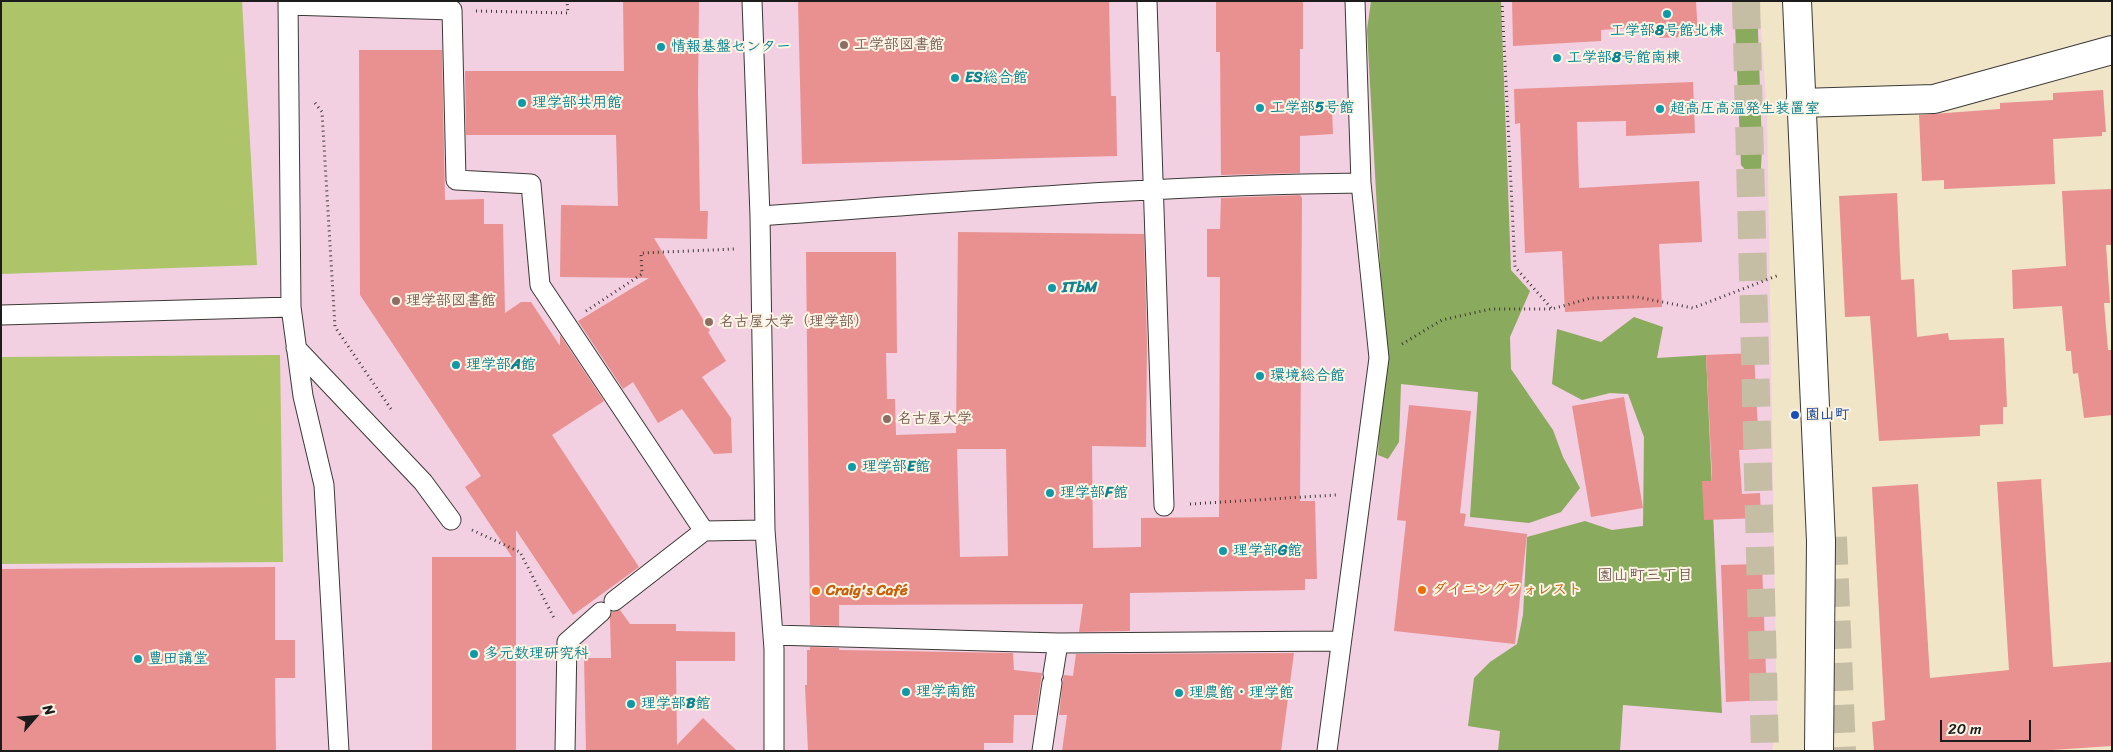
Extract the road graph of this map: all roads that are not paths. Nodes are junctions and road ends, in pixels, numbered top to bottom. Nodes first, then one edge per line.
1 (752, 1) edge
2 (1147, 1) edge
3 (1355, 1) edge
4 (1797, 1) edge
5 (288, 3) edge
6 (2112, 50) edge
7 (1800, 104) junction
8 (1360, 183) junction
9 (1153, 189) junction
10 (760, 216) junction
11 (291, 307) junction
12 (1, 315) edge
13 (296, 348) junction
14 (1164, 506) road end
15 (451, 520) road end
16 (766, 530) junction
17 (704, 531) junction
18 (773, 635) junction
19 (1342, 641) junction
20 (1058, 643) junction
21 (339, 751) edge
22 (565, 751) edge
23 (774, 751) edge
24 (1042, 751) edge
25 (1327, 751) edge
26 (1819, 751) edge

1 - 10 lane
2 - 9 lane
3 - 8 lane
4 - 7 street
5 - 11 lane
5 - 17 lane
6 - 7 street
7 - 26 street
8 - 9 lane
8 - 19 lane
9 - 10 lane
9 - 14 lane
10 - 16 lane
11 - 12 lane
11 - 13 lane
13 - 15 lane
13 - 21 lane
16 - 17 lane
16 - 18 lane
17 - 22 lane
18 - 20 lane
18 - 23 lane
19 - 20 lane
19 - 25 lane
20 - 24 lane

